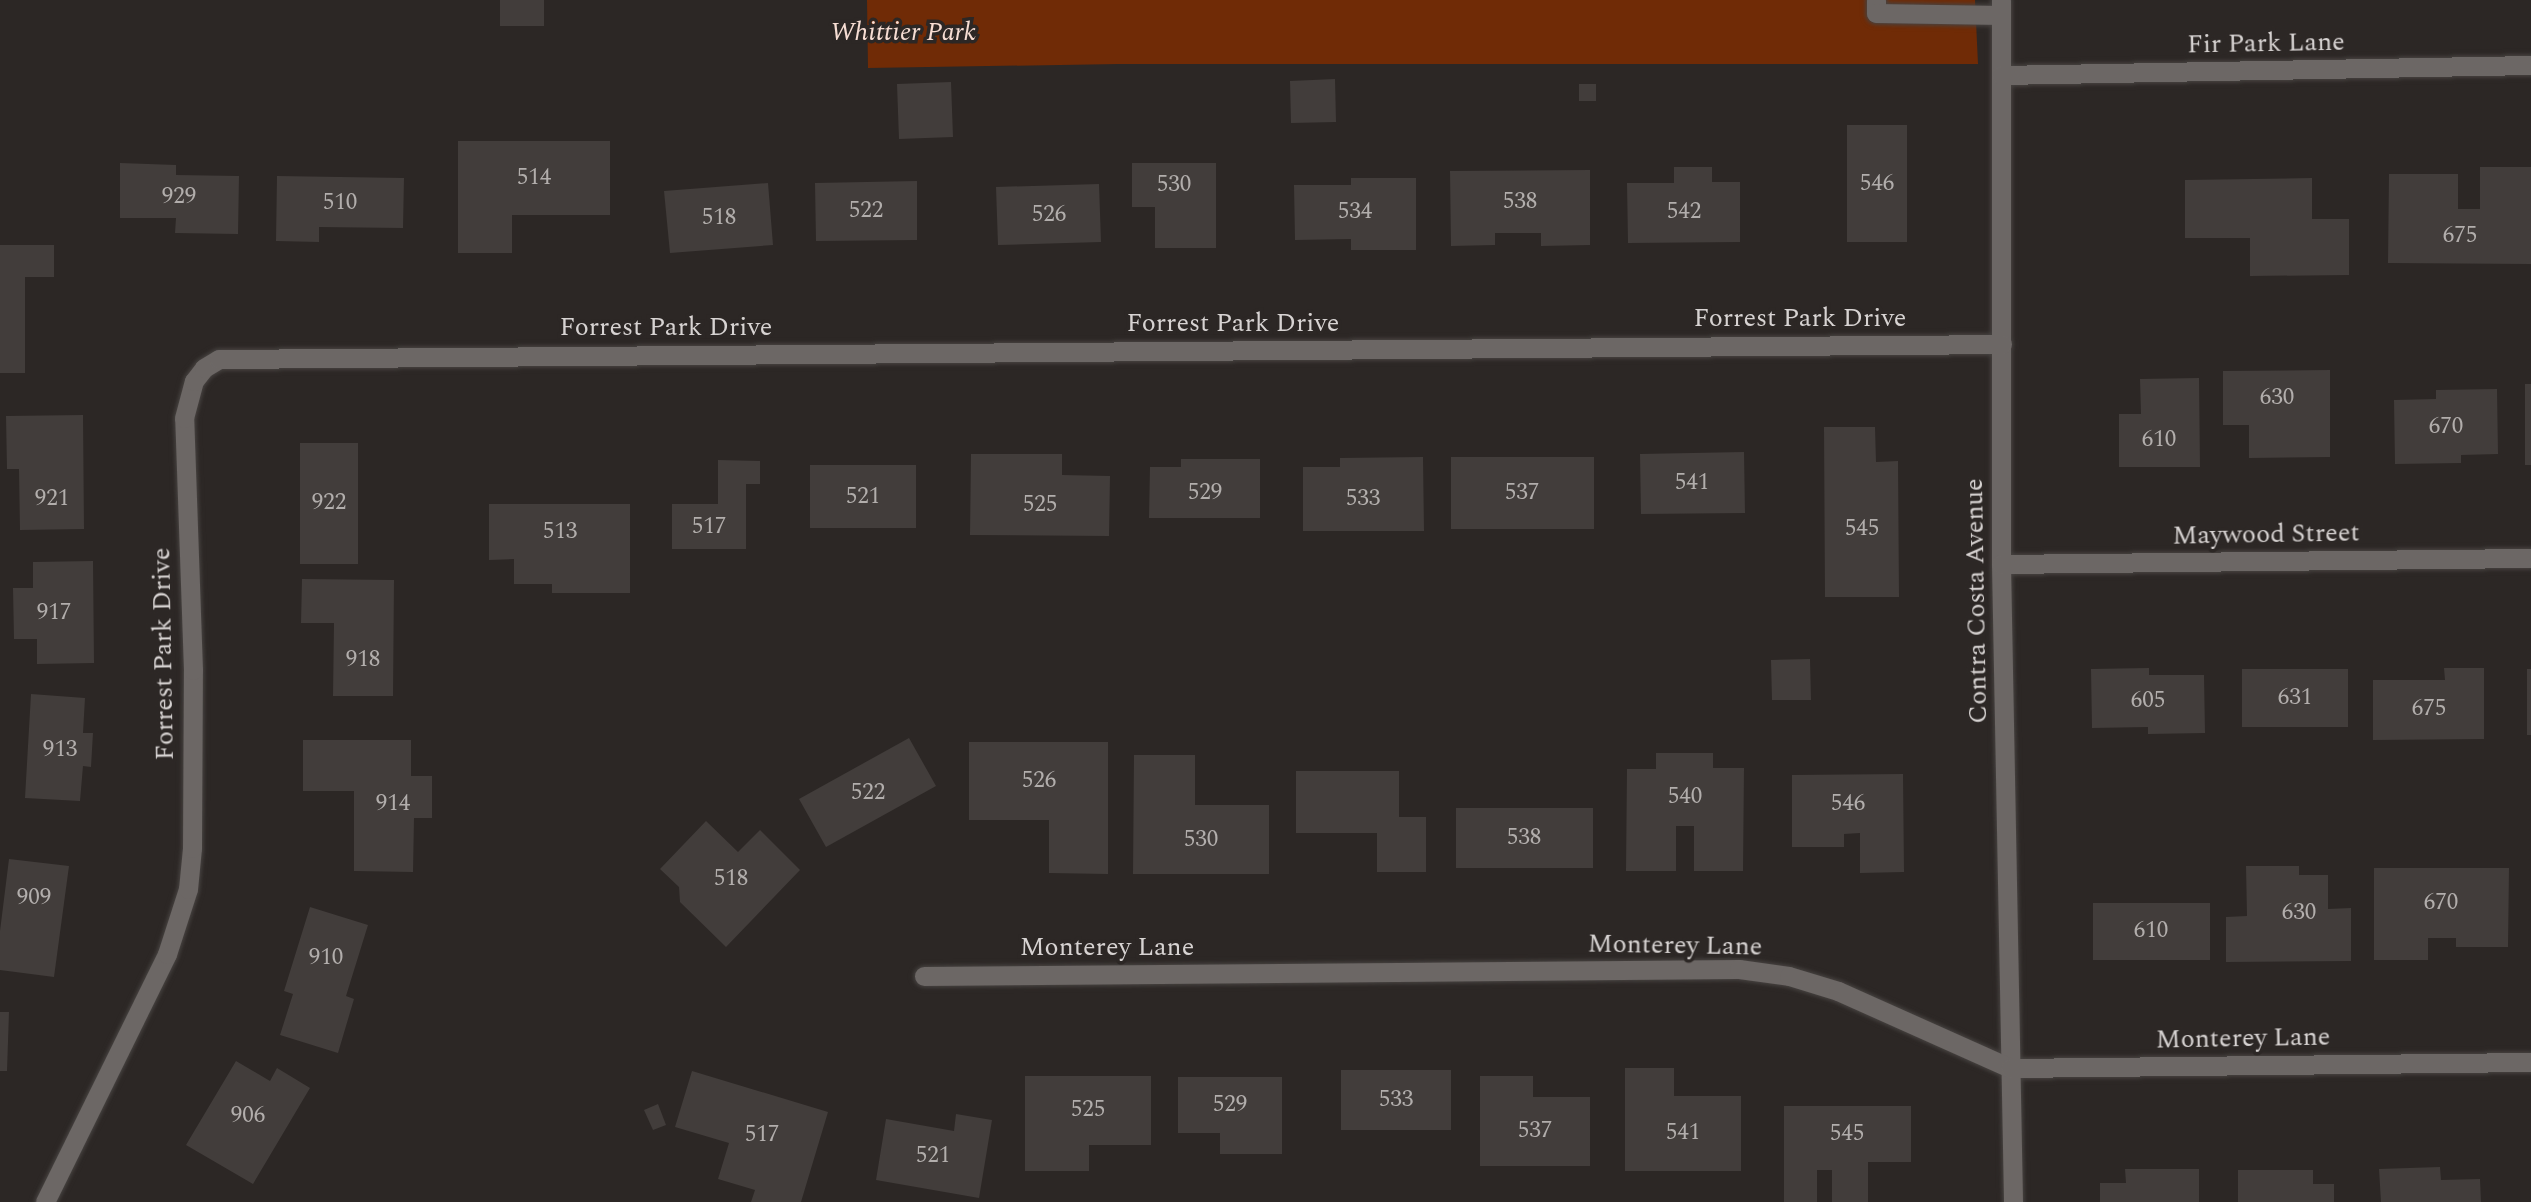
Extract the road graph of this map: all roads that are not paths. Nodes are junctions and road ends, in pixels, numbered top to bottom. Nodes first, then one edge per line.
1 (1877, 0) edge
2 (2001, 7) edge
3 (2531, 65) edge
4 (2001, 75) junction
5 (2002, 344) junction
6 (2531, 558) edge
7 (2001, 564) junction
8 (925, 975) dead end
9 (2531, 1062) edge
10 (2010, 1068) junction
11 (45, 1202) edge
12 (2013, 1202) edge

1 - 2 street
2 - 4 street, Contra Costa Avenue
3 - 4 street, Fir Park Lane
4 - 5 street, Contra Costa Avenue
5 - 7 street, Contra Costa Avenue
5 - 11 street, Forrest Park Drive
6 - 7 street, Maywood Street
7 - 10 street, Contra Costa Avenue
8 - 10 street, Monterey Lane
9 - 10 street, Monterey Lane
10 - 12 street, Contra Costa Avenue

